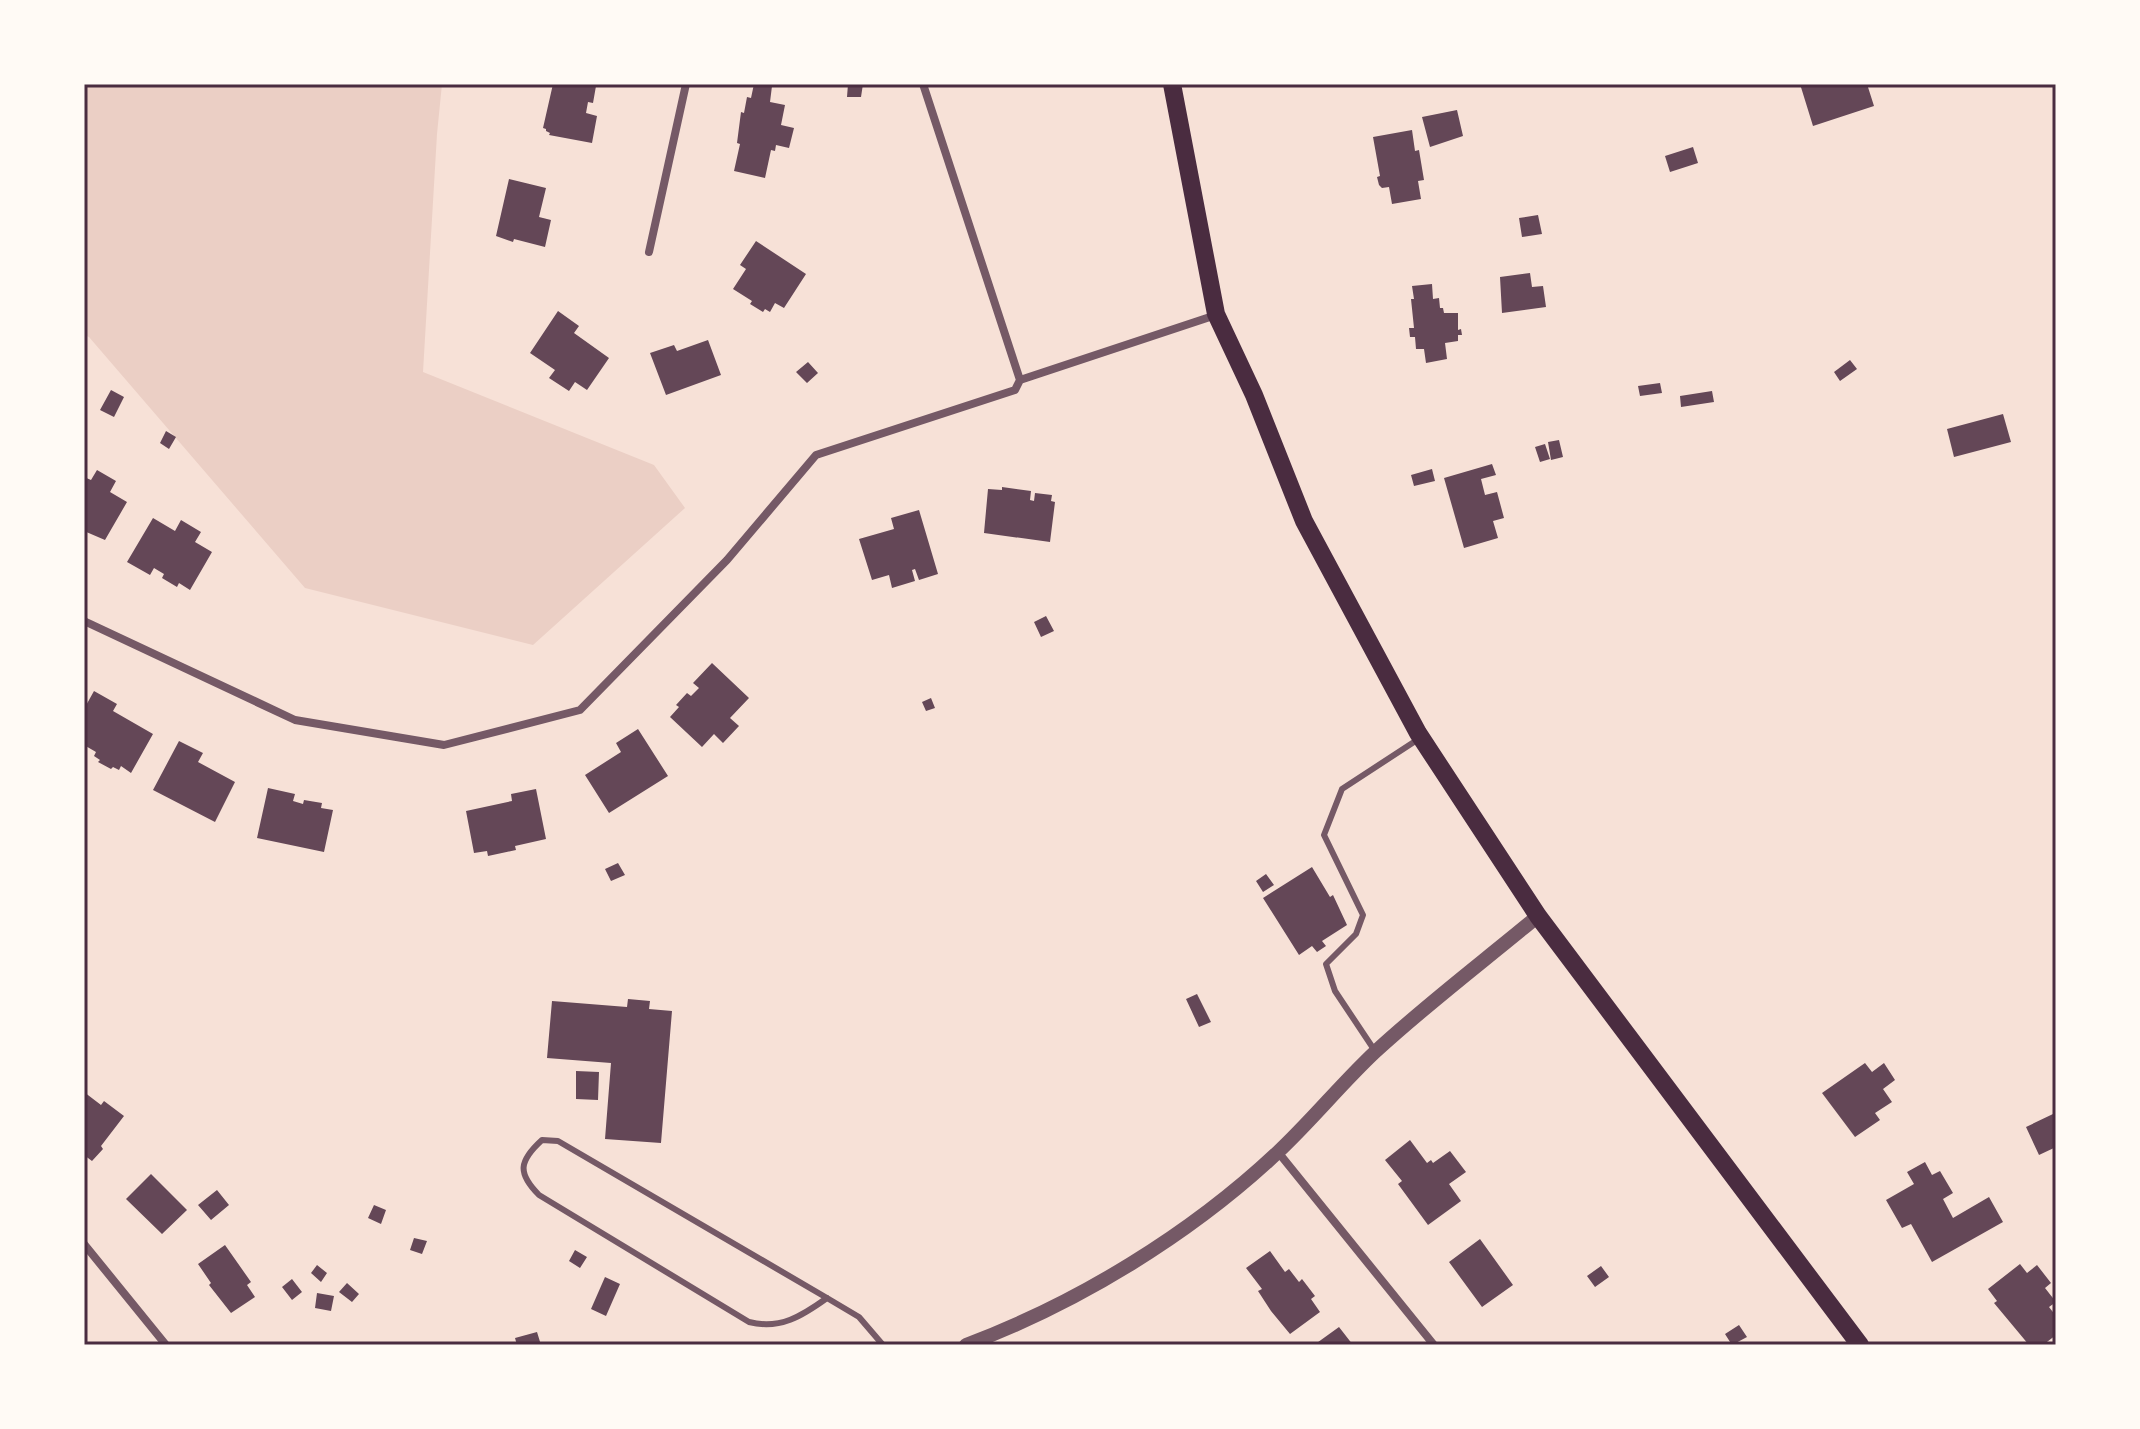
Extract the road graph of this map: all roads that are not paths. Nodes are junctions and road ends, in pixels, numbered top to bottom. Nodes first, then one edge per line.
1 (686, 84) edge
2 (923, 84) edge
3 (1172, 84) edge
4 (649, 252) dead end
5 (1216, 314) junction
6 (1020, 380) junction
7 (84, 621) edge
8 (1420, 737) junction
9 (1538, 916) junction
10 (1376, 1052) junction
11 (1278, 1152) junction
12 (84, 1244) edge
13 (827, 1298) junction
14 (166, 1345) edge
15 (883, 1345) edge
16 (966, 1345) edge
17 (1434, 1345) edge
18 (1860, 1345) edge

1 - 4 street
2 - 6 street
3 - 5 main road
5 - 6 street
5 - 8 main road
6 - 7 street
8 - 9 main road
8 - 10 lane
9 - 10 street
9 - 18 main road
10 - 11 street
11 - 16 street
11 - 17 street
12 - 14 street
13 - 13 lane
13 - 15 lane

